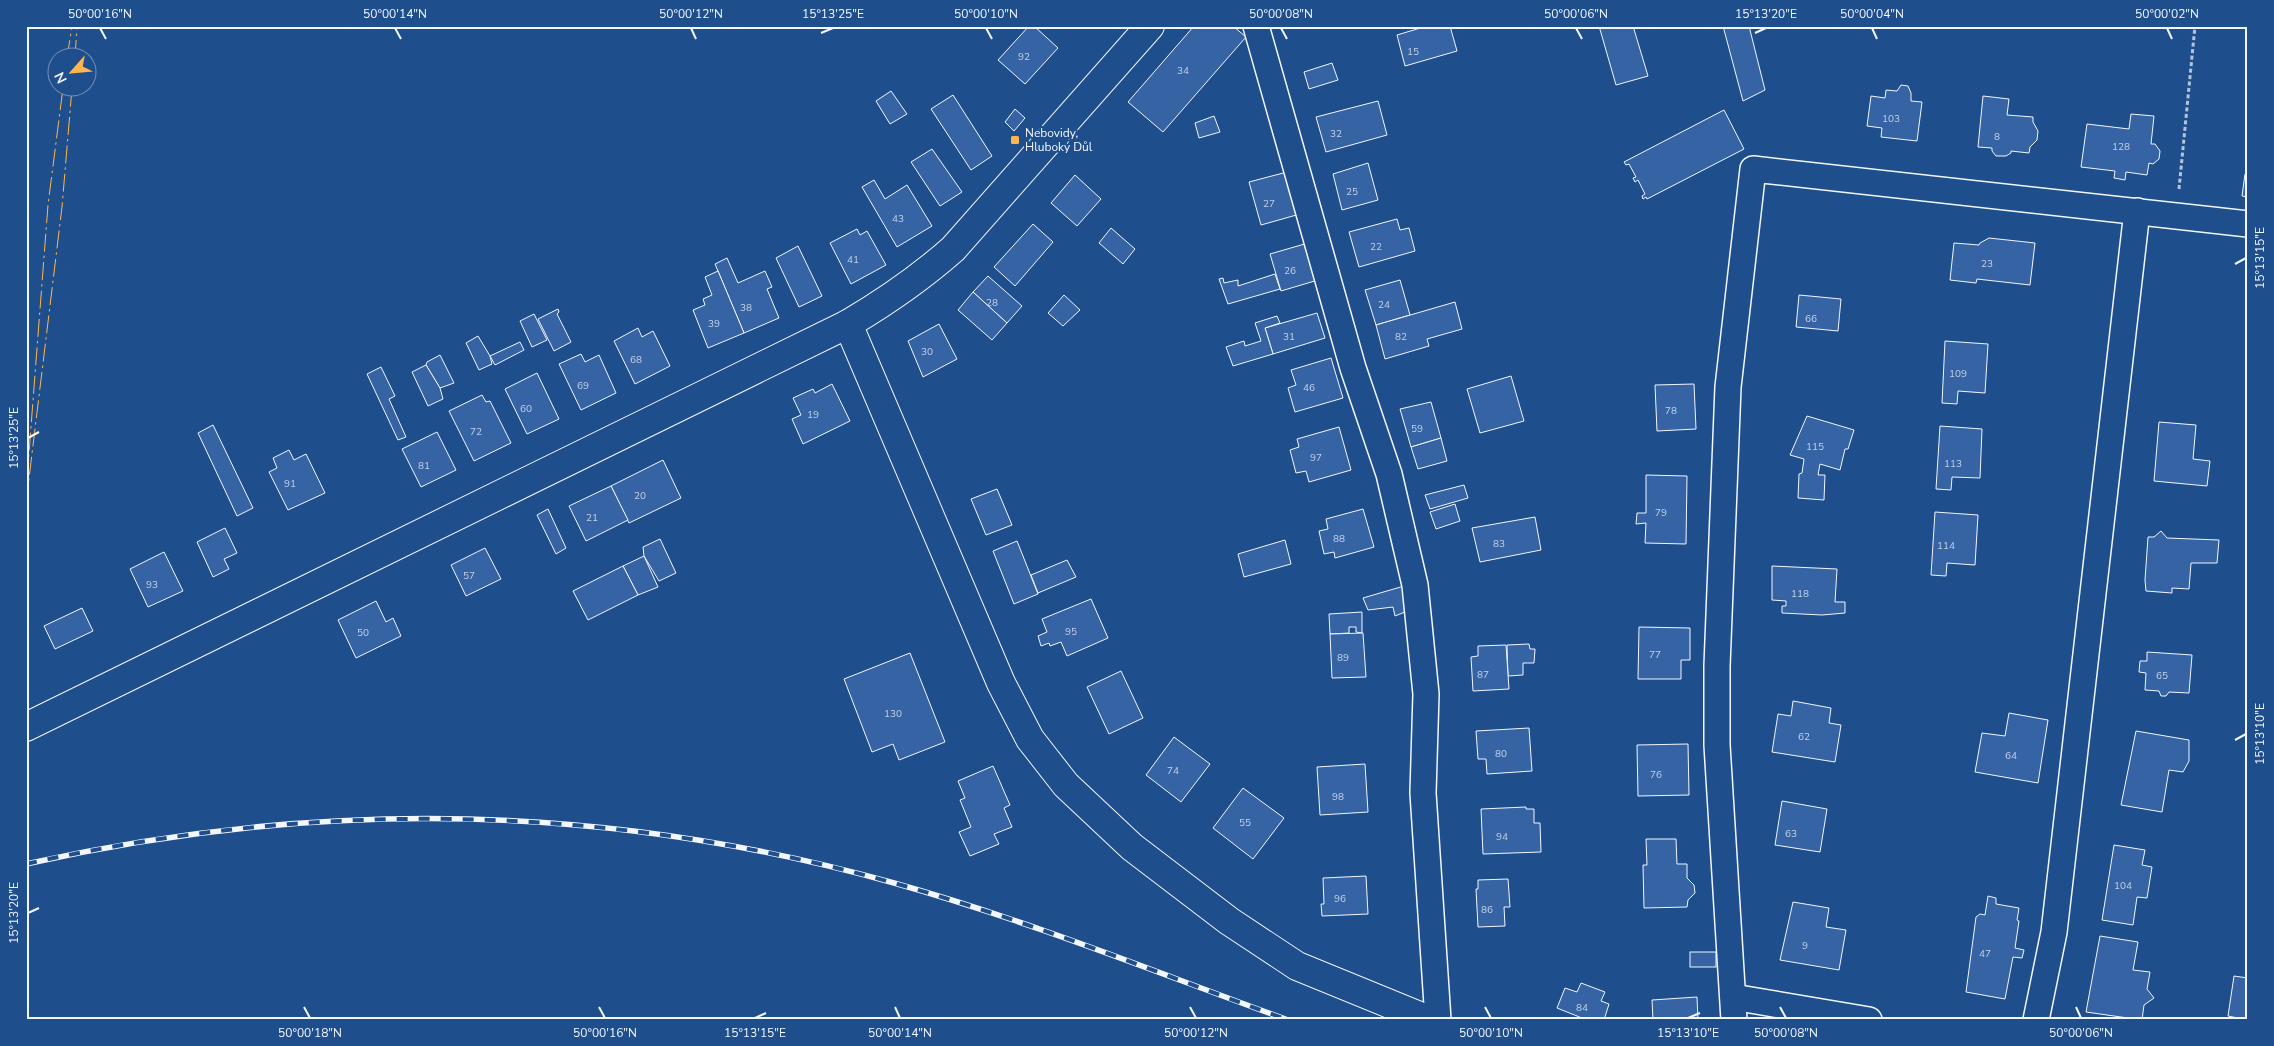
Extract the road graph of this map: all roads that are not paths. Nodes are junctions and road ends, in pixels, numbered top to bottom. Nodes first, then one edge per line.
1 (1150, 26) edge
2 (1256, 26) edge
3 (2137, 211) junction
4 (2248, 224) edge
5 (848, 324) junction
6 (26, 727) edge
7 (1733, 1008) edge
8 (1429, 1020) edge
9 (1438, 1020) edge
10 (1869, 1020) edge
11 (2036, 1020) edge

1 - 5 street
2 - 9 street
3 - 4 street
3 - 7 street
3 - 11 street
5 - 6 street
5 - 8 street
7 - 10 street

